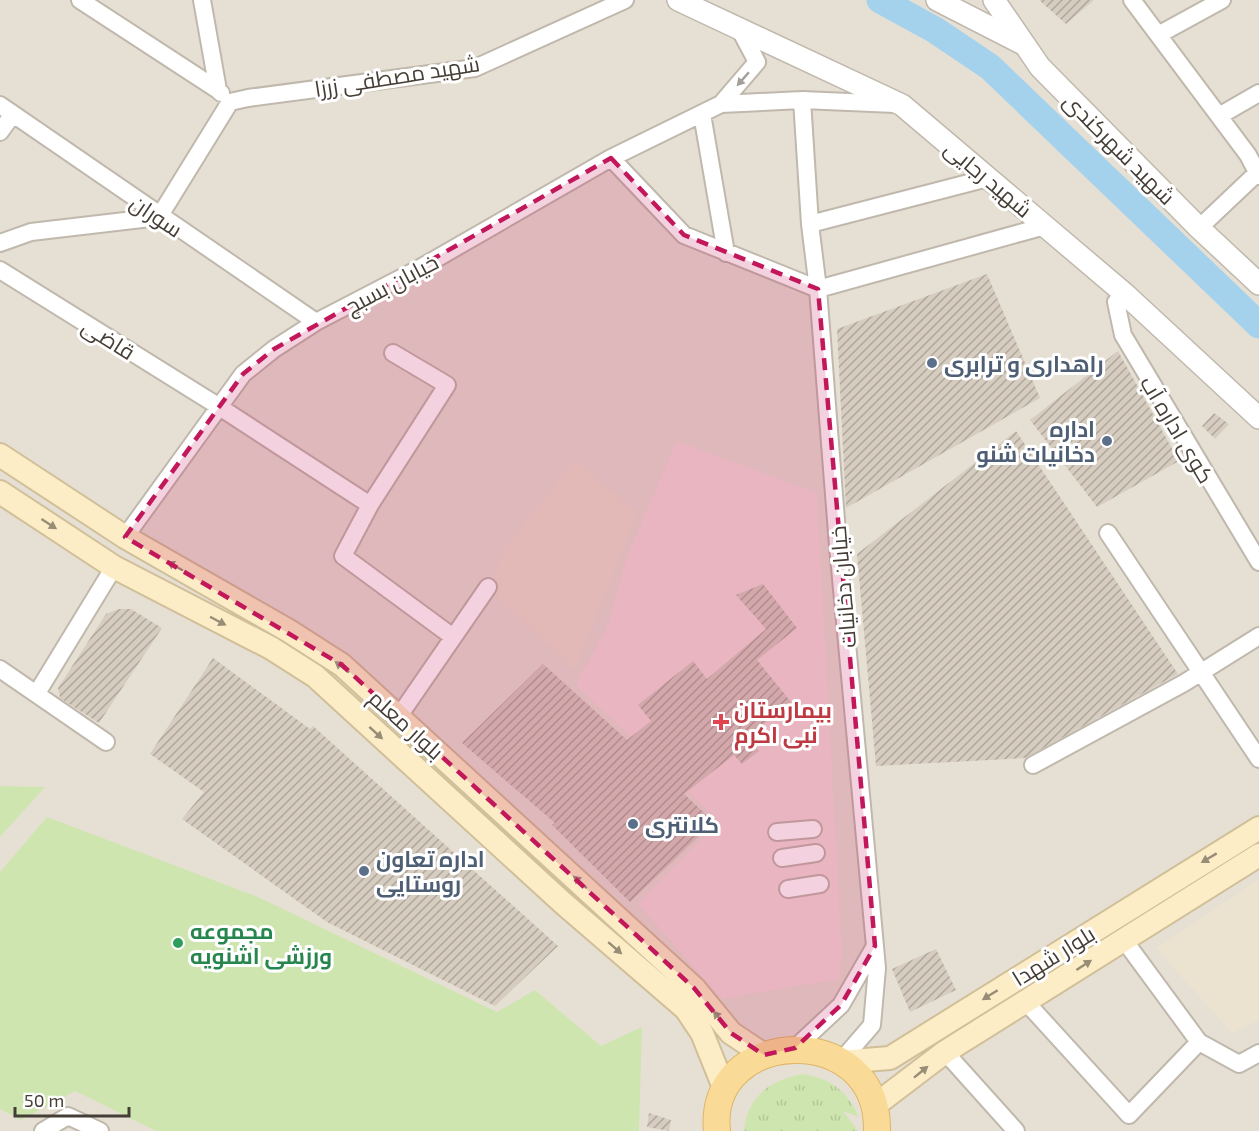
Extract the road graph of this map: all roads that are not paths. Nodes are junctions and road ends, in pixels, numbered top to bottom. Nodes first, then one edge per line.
1 (80, 0) edge
2 (203, 0) edge
3 (625, 0) edge
4 (678, 0) edge
5 (937, 0) edge
6 (994, 0) edge
7 (1132, 0) edge
8 (1222, 0) edge
9 (740, 30) junction
10 (1158, 35) junction
11 (1022, 44) junction
12 (218, 90) junction
13 (1259, 93) edge
14 (802, 100) junction
15 (230, 102) junction
16 (721, 104) junction
17 (902, 105) junction
18 (6, 109) edge
19 (702, 114) junction
20 (1219, 116) junction
21 (0, 132) edge
22 (611, 158) junction
23 (1258, 174) edge
24 (988, 178) junction
25 (159, 217) junction
26 (810, 224) junction
27 (1045, 226) junction
28 (1199, 228) junction
29 (0, 243) edge
30 (726, 253) junction
31 (0, 270) edge
32 (1259, 284) edge
33 (818, 289) junction
34 (1125, 294) junction
35 (316, 322) junction
36 (393, 353) dead end
37 (218, 406) junction
38 (1259, 418) edge
39 (0, 455) edge
40 (0, 492) edge
41 (370, 505) junction
42 (1108, 532) dead end
43 (124, 537) junction
44 (1259, 562) edge
45 (114, 567) junction
46 (488, 587) dead end
47 (1259, 636) edge
48 (453, 637) junction
49 (0, 669) edge
50 (1201, 671) junction
51 (37, 693) junction
52 (399, 716) junction
53 (106, 742) dead end
54 (1259, 759) edge
55 (1033, 765) dead end
56 (1259, 828) edge
57 (813, 829) dead end
58 (777, 832) dead end
59 (816, 853) dead end
60 (1259, 855) edge
61 (782, 858) dead end
62 (820, 884) dead end
63 (788, 889) dead end
64 (1124, 940) junction
65 (875, 946) junction
66 (1026, 1002) junction
67 (1199, 1042) junction
68 (795, 1048) junction
69 (945, 1052) junction
70 (1259, 1053) edge
71 (764, 1055) junction
72 (840, 1062) junction
73 (725, 1090) junction
74 (874, 1106) junction
75 (714, 1128) edge
76 (43, 1131) edge
77 (100, 1131) edge
78 (877, 1131) edge
79 (1016, 1131) edge

1 - 12 street
2 - 12 street
3 - 15 street, شهید مصطفی زرزا
4 - 9 street, شهید رجایی
5 - 11 street
6 - 11 street, شهید شهرکندی
7 - 10 street
8 - 10 street
9 -> 16 street
9 - 17 street, شهید رجایی
10 - 20 street
11 - 28 street, شهید شهرکندی
12 - 15 street
13 - 20 street
14 - 16 street
14 - 17 street
14 - 26 street, خیابان دخانیات
15 - 25 street
16 - 19 street, خیابان بسبچ
17 - 24 street, شهید رجایی
18 - 21 street
18 - 25 street, سوران
19 - 22 street, خیابان بسبچ
19 - 30 street
20 - 23 street
22 - 30 street
22 - 35 street, خیابان بسبچ
23 - 28 street
24 - 26 street
24 - 27 street, شهید رجایی
25 - 29 street
25 - 35 street, سوران
26 - 33 street, خیابان دخانیات
27 - 33 street
27 - 34 street, شهید رجایی
28 - 32 street, شهید شهرکندی
30 - 33 street
31 - 37 street, قاضی
33 - 65 street, خیابان دخانیات
34 - 38 street, شهید رجایی
34 - 44 street, کوی اداره آب
35 - 37 street, خیابان بسبچ
36 - 41 street
37 - 41 street, قاضی
37 - 43 street, خیابان بسبچ
39 - 43 main road, بلوار معلم
40 -> 45 main road, بلوار معلم
41 - 48 street
42 - 50 street
52 -> 43 main road, بلوار معلم
45 - 51 street
45 -> 73 main road, بلوار معلم
46 - 48 street
47 - 50 street
48 - 52 street
49 - 51 street
50 - 54 street
50 - 55 street
51 - 53 street
71 -> 52 main road, بلوار معلم
56 -> 72 main road, بلوار شهدا
57 - 58 street
59 - 61 street
60 - 64 main road, بلوار شهدا
62 - 63 street
66 -> 64 main road, بلوار شهدا
64 - 67 street
65 - 68 street
65 - 72 street, خیابان دخانیات
66 - 67 street
66 - 69 main road, بلوار شهدا
67 - 70 street
68 - 71 main road
68 - 72 main road
74 -> 69 main road, بلوار شهدا
69 - 79 street
71 - 73 main road
72 - 74 main road
73 - 75 main road
74 - 78 main road
76 - 77 street

